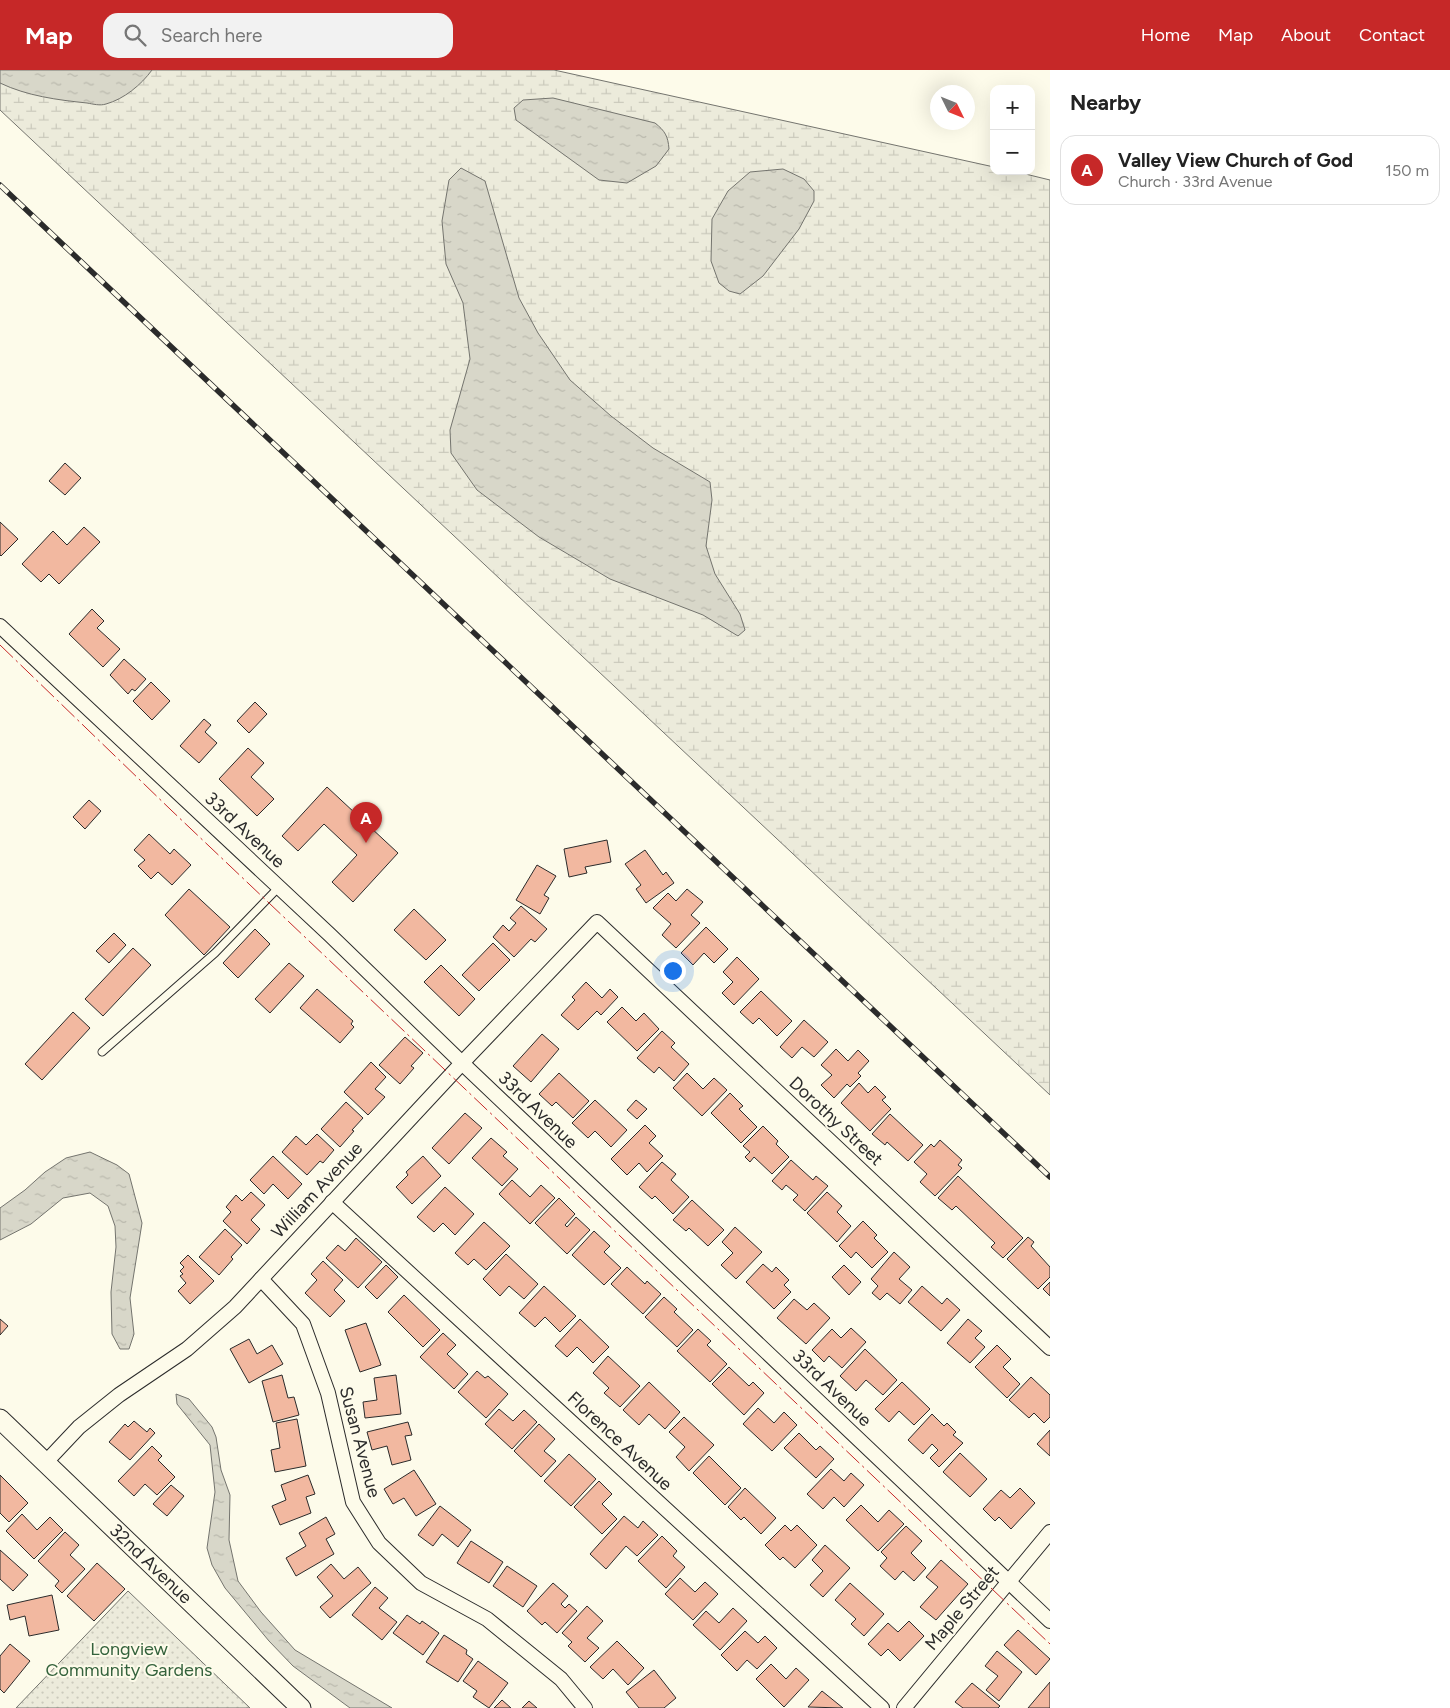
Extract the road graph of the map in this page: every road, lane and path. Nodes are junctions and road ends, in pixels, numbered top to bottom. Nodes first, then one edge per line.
1 (0, 626) edge
2 (279, 887) junction
3 (597, 922) joint
4 (102, 1052) dead end
5 (462, 1063) junction
6 (332, 1202) junction
7 (261, 1279) junction
8 (1050, 1348) edge
9 (0, 1419) edge
10 (46, 1462) junction
11 (1050, 1532) edge
12 (1008, 1582) junction
13 (1050, 1621) edge
14 (301, 1708) edge
15 (586, 1708) edge
16 (882, 1708) edge
17 (904, 1708) edge

1 - 2 street, 33rd Avenue
2 - 4 lane
2 - 5 street, 33rd Avenue
3 - 5 street, William Avenue
3 - 8 street, Dorothy Street
5 - 6 street, William Avenue
5 - 12 street, 33rd Avenue
6 - 7 street, William Avenue
6 - 16 street, Florence Avenue
7 - 10 street, William Avenue
7 - 15 street, Susan Avenue
9 - 10 street, 32nd Avenue
10 - 14 street, 32nd Avenue
11 - 12 street, Maple Street
12 - 13 street, 33rd Avenue
12 - 17 street, Maple Street

